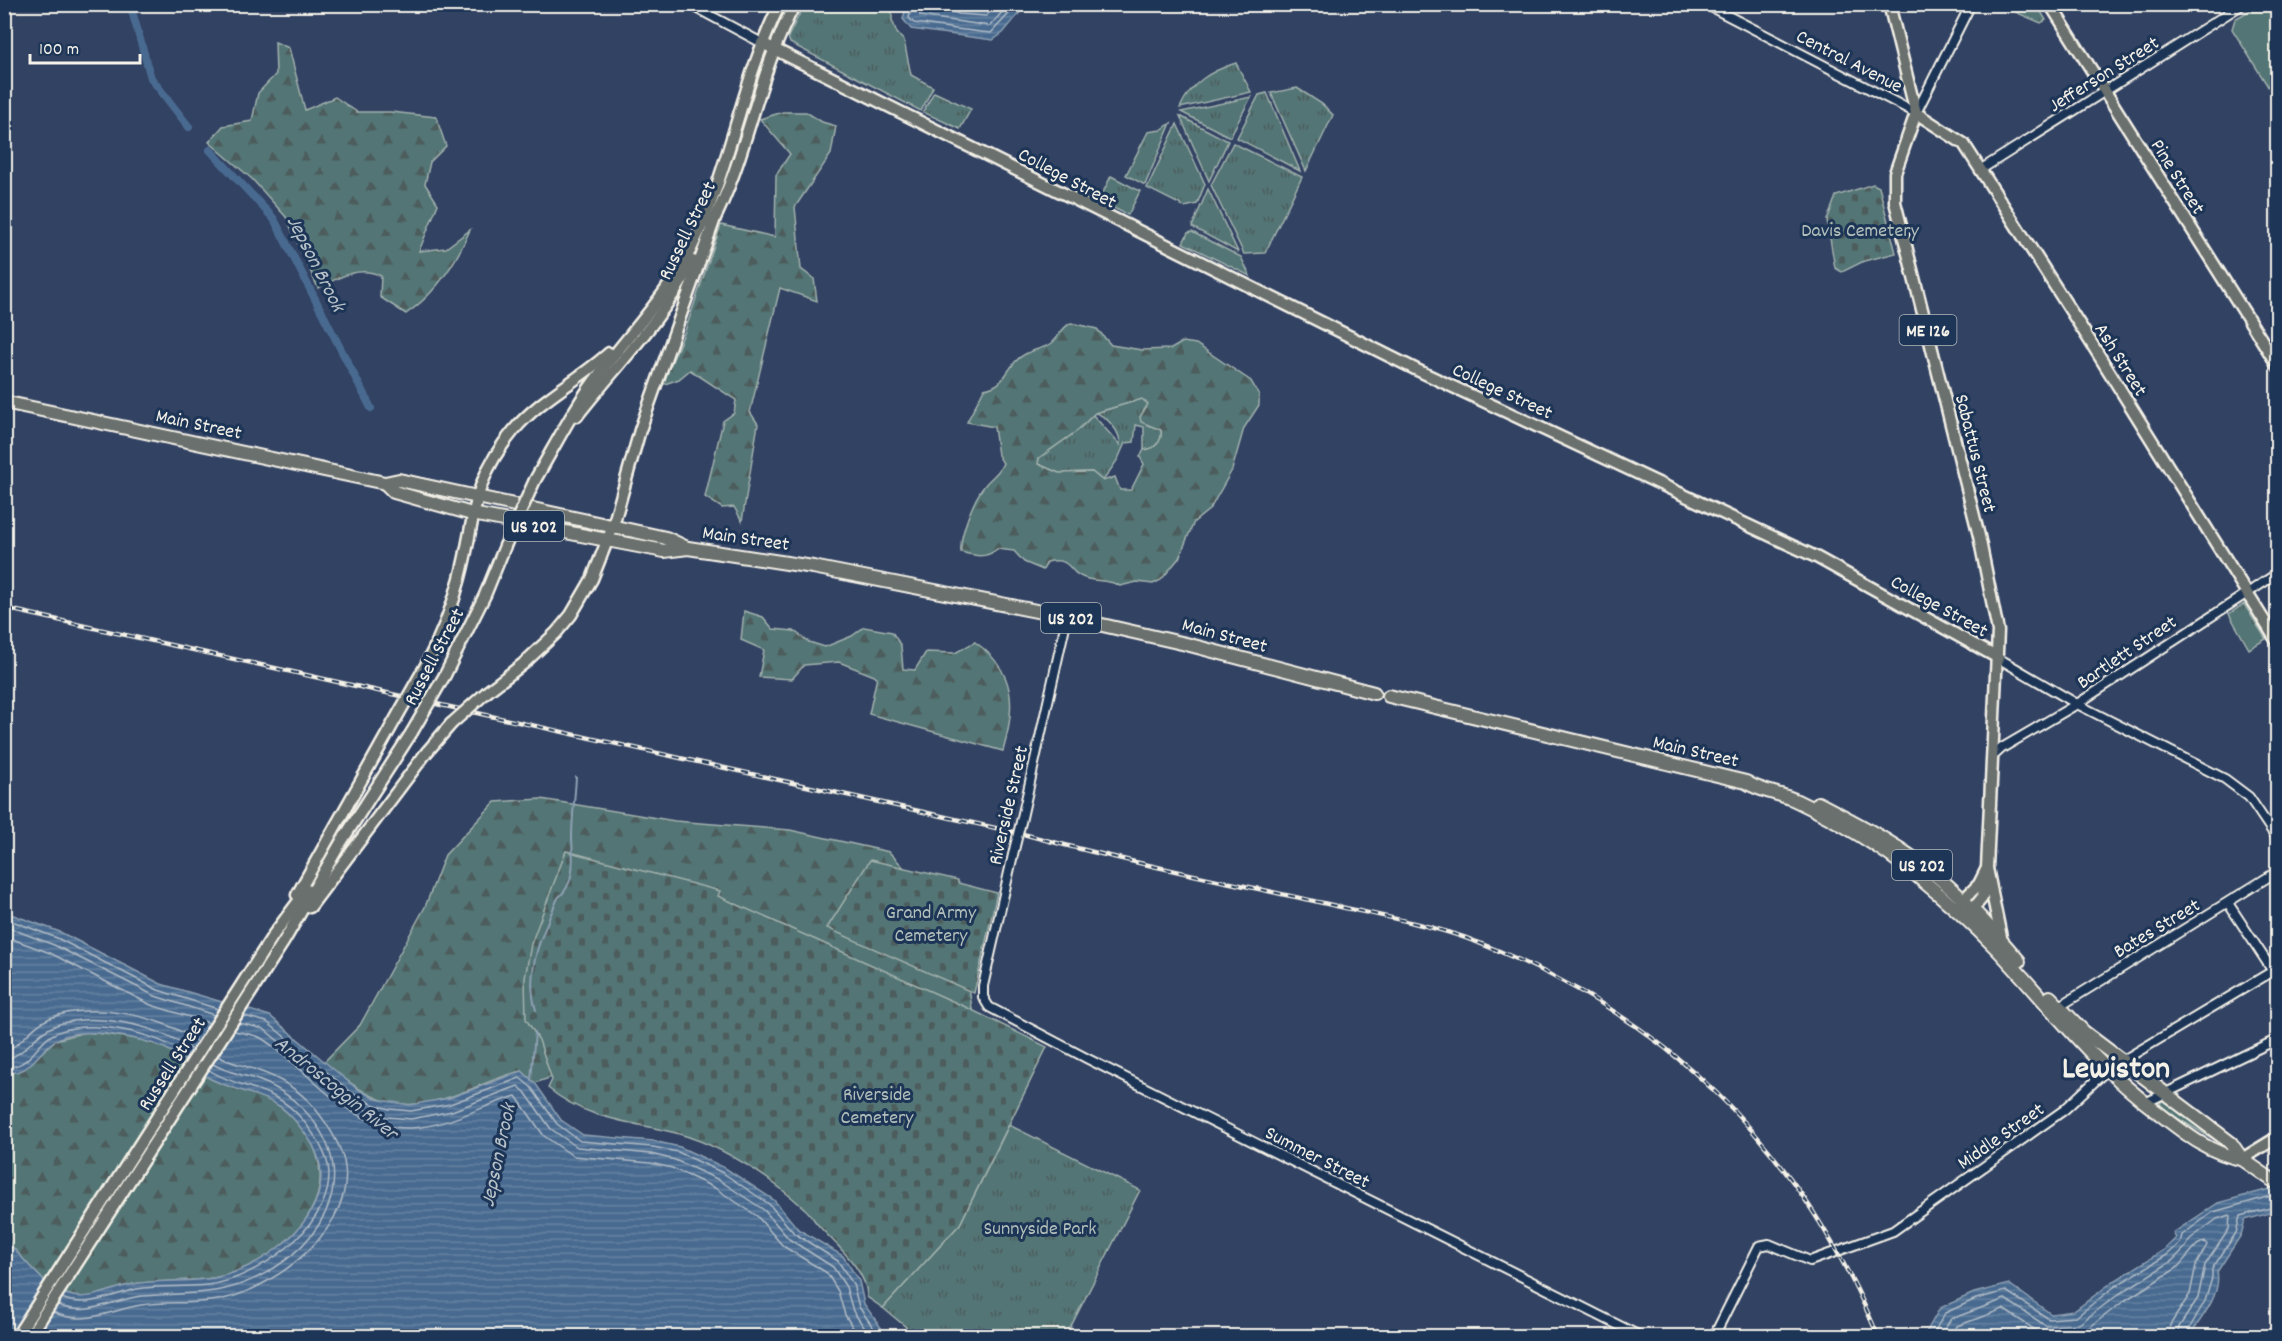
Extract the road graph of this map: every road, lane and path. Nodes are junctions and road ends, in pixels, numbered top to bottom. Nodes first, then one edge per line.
1 (689, 4) edge
2 (780, 4) edge
3 (795, 4) edge
4 (1705, 4) edge
5 (1888, 4) edge
6 (1971, 4) edge
7 (2050, 4) edge
8 (2243, 4) edge
9 (762, 43) junction
10 (773, 49) junction
11 (2105, 92) junction
12 (1916, 113) junction
13 (1980, 170) junction
14 (714, 221) junction
15 (638, 326) junction
16 (2277, 366) edge
17 (4, 402) edge
18 (556, 442) junction
19 (385, 483) junction
20 (476, 498) junction
21 (472, 514) junction
22 (613, 526) junction
23 (608, 541) junction
24 (688, 548) junction
25 (2277, 573) edge
26 (2247, 592) junction
27 (1067, 617) junction
28 (2277, 643) edge
29 (1998, 658) junction
30 (1374, 693) joint
31 (1389, 696) joint
32 (2077, 704) junction
33 (1992, 757) junction
34 (2277, 840) edge
35 (340, 844) junction
36 (1987, 868) junction
37 (2277, 871) edge
38 (2228, 903) junction
39 (1959, 905) junction
40 (1969, 914) junction
41 (274, 934) junction
42 (284, 941) junction
43 (2002, 942) junction
44 (272, 949) junction
45 (2275, 975) edge
46 (984, 1000) joint
47 (2056, 1009) junction
48 (2277, 1039) edge
49 (2124, 1062) junction
50 (2108, 1070) junction
51 (2165, 1094) junction
52 (2145, 1103) junction
53 (2277, 1137) edge
54 (2242, 1158) junction
55 (2275, 1179) edge
56 (43, 1307) junction
57 (17, 1336) edge
58 (30, 1336) edge
59 (1640, 1336) edge
60 (1714, 1336) edge

1 - 9 street, College Street
2 - 9 main road, Russell Street
3 - 10 main road, Russell Street
4 - 12 street, Central Avenue
5 - 12 main road
6 - 12 street
7 - 11 main road, Pine Street
8 - 11 street, Jefferson Street
9 - 10 main road, College Street
9 - 15 main road, Russell Street
10 - 14 main road, Russell Street
10 - 29 main road, College Street
11 - 13 street, Jefferson Street
11 - 16 main road, Pine Street
12 - 13 main road, Ash Street
12 - 29 main road, Sabattus Street / ME 126
13 - 26 main road, Ash Street
14 - 18 main road, Russell Street
14 - 22 main road
15 - 18 main road, Russell Street
15 - 20 main road
17 - 19 highway, Main Street / US 202
18 - 35 main road, Russell Street, bridge
19 - 20 highway, Main Street / US 202
19 - 21 highway, Main Street / US 202
20 - 21 main road
20 - 22 highway, Main Street / US 202
21 - 23 highway, Main Street / US 202
21 - 41 main road, bridge
22 - 23 main road
22 - 24 highway, Main Street / US 202
23 - 24 highway, Main Street / US 202
23 - 42 main road, bridge
24 - 27 highway, Main Street / US 202
25 - 26 street, Bartlett Street
26 - 28 main road, Ash Street
26 - 32 street, Bartlett Street
27 - 30 highway, Main Street / US 202
27 - 46 street, Riverside Street, bridge
29 - 32 street, College Street
29 - 33 main road, Sabattus Street / ME 126
30 - 31 main road, Main Street / US 202
31 - 39 highway, Main Street / US 202
32 - 33 street, Bartlett Street
32 - 34 street, College Street
33 - 36 main road, Sabattus Street / ME 126
35 - 41 main road, Russell Street
35 - 42 main road, Russell Street
36 - 39 main road
36 - 40 main road
36 - 43 main road
37 - 38 street, Bates Street
38 - 45 street
38 - 47 street, Bates Street
39 - 40 highway, Main Street / US 202
40 - 43 highway, Main Street / US 202
40 - 47 highway, Main Street / US 202
41 - 44 main road, Russell Street
42 - 44 main road, Russell Street
43 - 47 highway, Main Street / US 202
44 - 56 main road, Russell Street
45 - 49 street, Middle Street
46 - 59 street, Summer Street
47 - 49 highway, Main Street / US 202
47 - 50 highway, Main Street / US 202
48 - 51 street
49 - 50 street, Middle Street
49 - 51 highway, Main Street / US 202
50 - 52 highway, Main Street / US 202
50 - 60 street, Middle Street
51 - 52 street
51 - 54 highway, Main Street / US 202
52 - 54 highway, Main Street / US 202
53 - 54 main road
54 - 55 highway, Main Street / US 202
56 - 57 main road
56 - 58 main road

